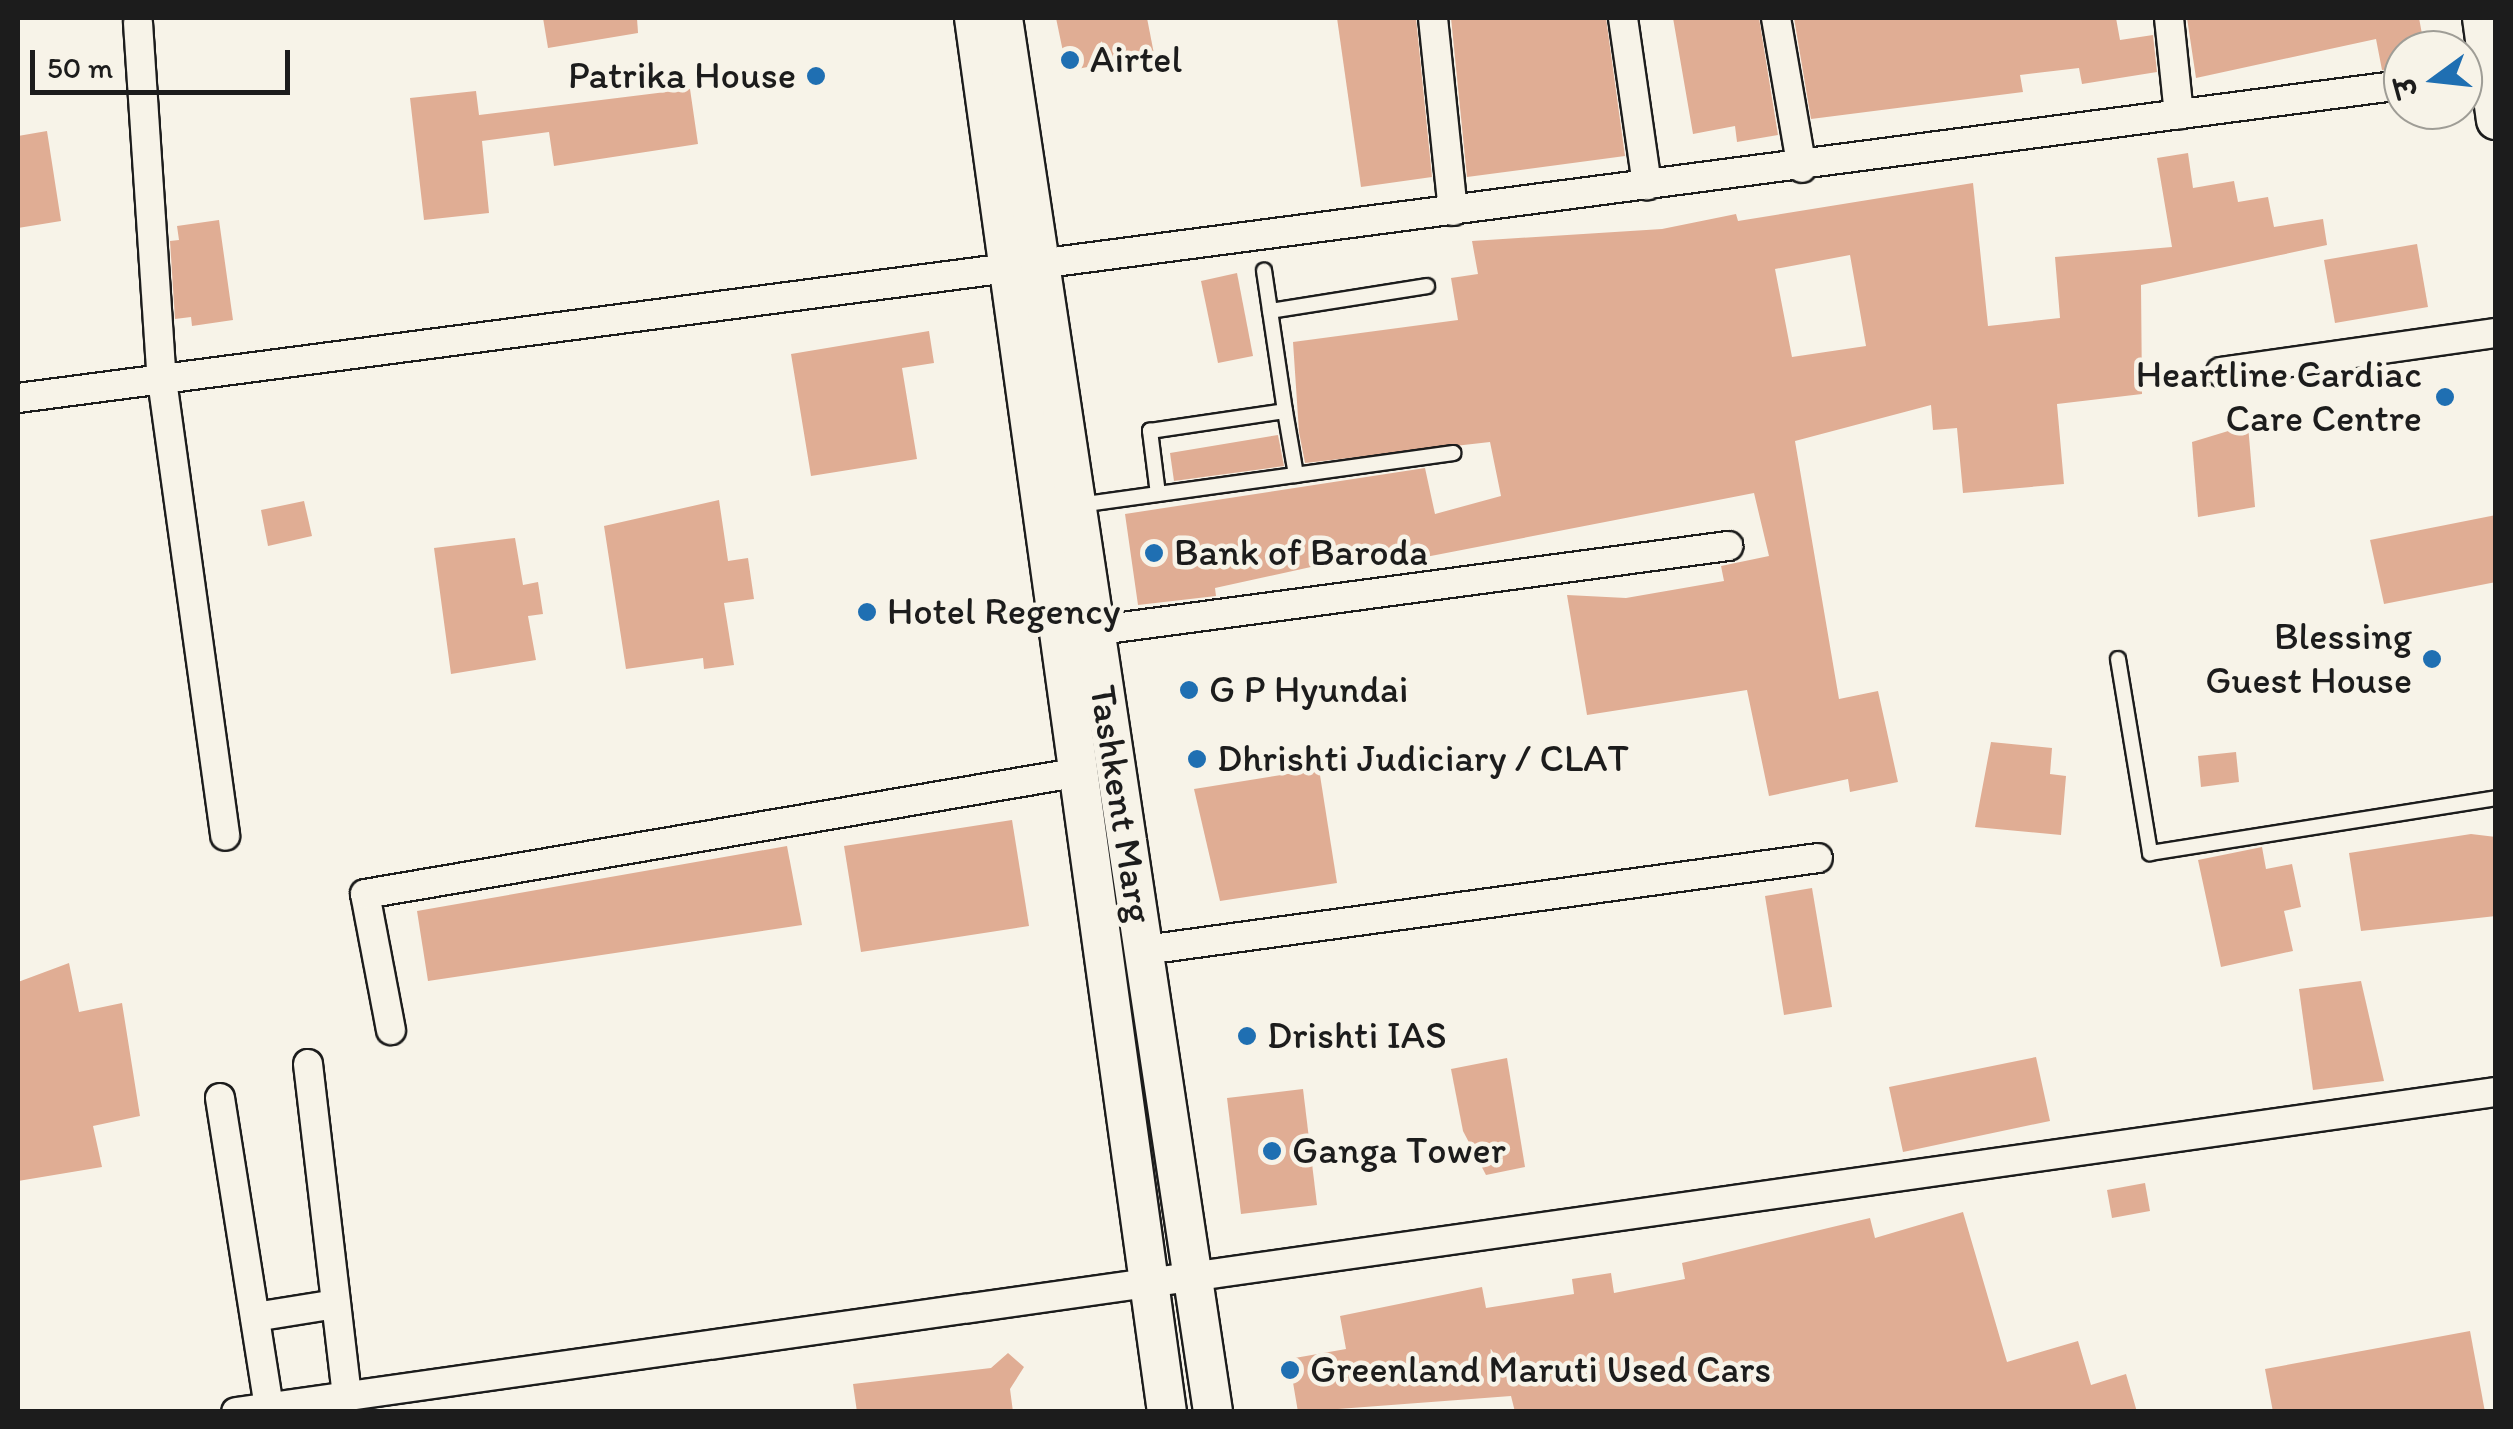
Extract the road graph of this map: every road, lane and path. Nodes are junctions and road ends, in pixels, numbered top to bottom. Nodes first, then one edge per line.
1 (974, 18) edge
2 (1003, 18) edge
3 (1433, 18) edge
4 (1622, 18) edge
5 (1776, 18) edge
6 (2169, 18) edge
7 (138, 23) dead end
8 (2483, 78) edge
9 (2383, 88) edge
10 (2179, 114) junction
11 (2496, 120) edge
12 (1802, 168) junction
13 (1647, 186) junction
14 (1453, 212) junction
15 (1024, 269) junction
16 (1264, 271) dead end
17 (1426, 286) dead end
18 (1270, 311) junction
19 (2496, 332) edge
20 (2221, 372) dead end
21 (162, 380) junction
22 (18, 398) edge
23 (1285, 412) junction
24 (1454, 453) dead end
25 (1296, 474) junction
26 (1158, 494) junction
27 (1073, 506) junction
28 (1728, 546) dead end
29 (1092, 631) junction
30 (2118, 659) dead end
31 (1074, 773) junction
32 (2496, 798) edge
33 (225, 836) dead end
34 (1818, 858) dead end
35 (1145, 950) junction
36 (392, 1030) dead end
37 (308, 1064) dead end
38 (2496, 1092) edge
39 (220, 1098) dead end
40 (1195, 1281) junction
41 (1149, 1288) junction
42 (336, 1304) junction
43 (255, 1317) junction
44 (347, 1398) junction
45 (270, 1410) edge
46 (236, 1412) edge
47 (1166, 1412) edge
48 (1213, 1412) edge

1 - 15 street, Tashkent Marg
2 - 15 street, Tashkent Marg
3 - 14 street
4 - 13 street
5 - 12 street
6 - 10 street
7 - 21 street
8 - 11 street
9 - 10 street
10 - 12 street
12 - 13 street
13 - 14 street
14 - 15 street
15 - 21 street
15 - 27 street, Tashkent Marg
15 - 31 street, Tashkent Marg
16 - 18 lane
17 - 18 lane
18 - 23 lane
19 - 20 street
21 - 22 street
21 - 33 street
23 - 25 lane
23 - 26 lane
24 - 25 lane
25 - 26 lane
26 - 27 lane
27 - 29 street, Tashkent Marg
28 - 29 street
29 - 35 street, Tashkent Marg
30 - 32 lane
31 - 36 street
31 - 41 street, Tashkent Marg
34 - 35 street
35 - 40 street, Tashkent Marg
37 - 42 street
38 - 40 street
39 - 43 street
40 - 41 street
40 - 48 street, Tashkent Marg
41 - 44 street
41 - 47 street, Tashkent Marg
42 - 43 street
42 - 44 street
43 - 45 street
44 - 45 street
45 - 46 street

